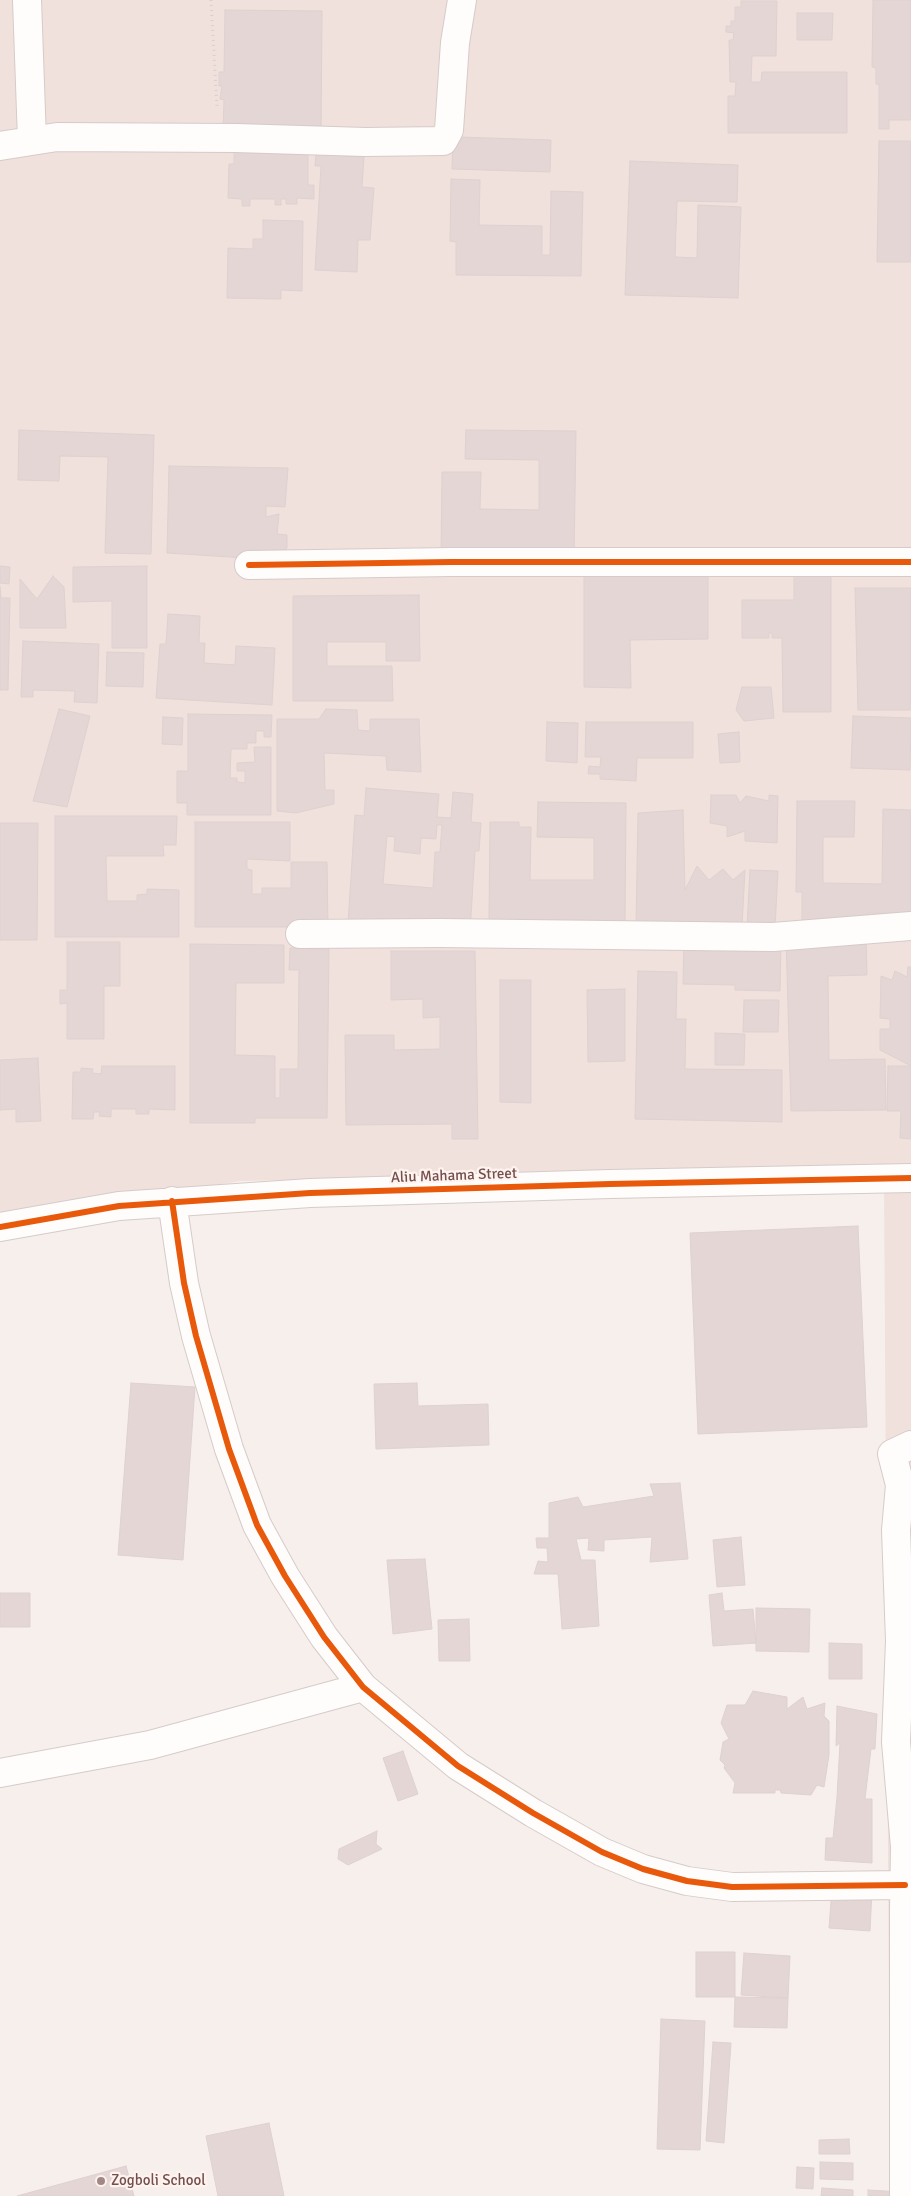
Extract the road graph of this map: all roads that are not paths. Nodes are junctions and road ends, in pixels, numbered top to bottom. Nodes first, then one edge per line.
1 (27, 0) edge
2 (462, 0) edge
3 (32, 140) junction
4 (0, 146) edge
5 (911, 562) edge
6 (248, 565) dead end
7 (911, 926) edge
8 (300, 934) dead end
9 (911, 1178) edge
10 (172, 1201) junction
11 (0, 1227) edge
12 (911, 1445) edge
13 (363, 1687) junction
14 (0, 1773) edge
15 (907, 1902) edge
16 (904, 2196) edge

1 - 3 street
2 - 3 street
3 - 4 street
5 - 6 street
7 - 8 street
9 - 10 street, Aliu Mahama Street
10 - 11 street, Aliu Mahama Street
10 - 13 street
12 - 15 street
13 - 14 street
13 - 15 street
15 - 16 street

